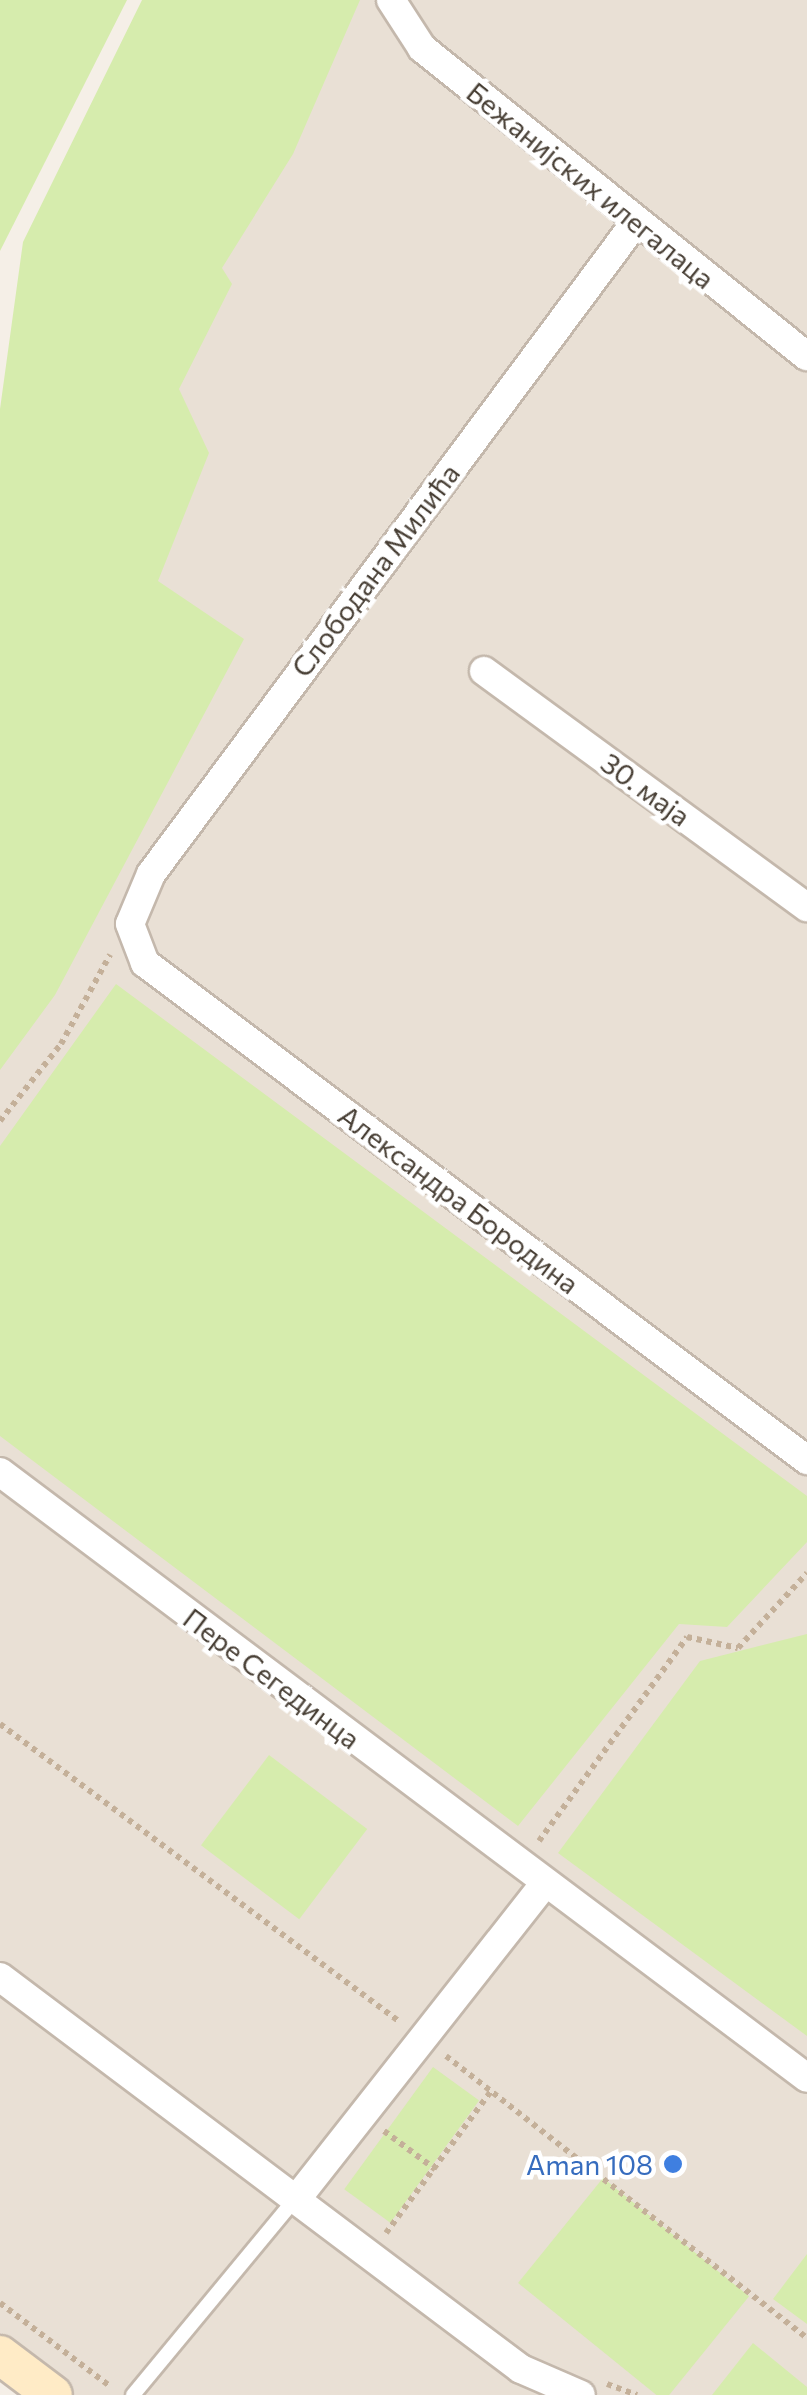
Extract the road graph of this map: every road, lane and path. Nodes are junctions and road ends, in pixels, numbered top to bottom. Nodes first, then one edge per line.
1 (392, 0) edge
2 (636, 223) junction
3 (807, 356) edge
4 (484, 672) dead end
5 (807, 907) edge
6 (130, 924) junction
7 (0, 1121) edge
8 (807, 1460) edge
9 (0, 1472) edge
10 (807, 1573) edge
11 (0, 1724) edge
12 (520, 1866) junction
13 (544, 1884) junction
14 (0, 1977) edge
15 (424, 2039) junction
16 (807, 2078) edge
17 (492, 2090) junction
18 (363, 2115) junction
19 (434, 2169) junction
20 (298, 2197) junction
21 (397, 2251) dead end
22 (0, 2304) edge
23 (807, 2338) edge
24 (0, 2355) edge
25 (586, 2386) edge
26 (54, 2395) edge
27 (121, 2395) edge
28 (133, 2395) edge
29 (637, 2395) edge

1 - 2 street, Бежанијских илегалаца
2 - 3 street, Бежанијских илегалаца
2 - 6 street, Слободана Милића
4 - 5 street, 30. маја
6 - 7 path
6 - 8 street, Александра Бородина
9 - 12 street, Пере Сегединца
10 - 12 path
11 - 15 path
12 - 13 street, Пере Сегединца
13 - 15 street
13 - 16 street, Пере Сегединца
14 - 20 street
15 - 17 path
15 - 18 street
17 - 19 path
17 - 23 path
18 - 19 path
18 - 20 street
19 - 21 path
20 - 25 street
20 - 28 lane
22 - 27 path
24 - 26 main road
25 - 29 path

